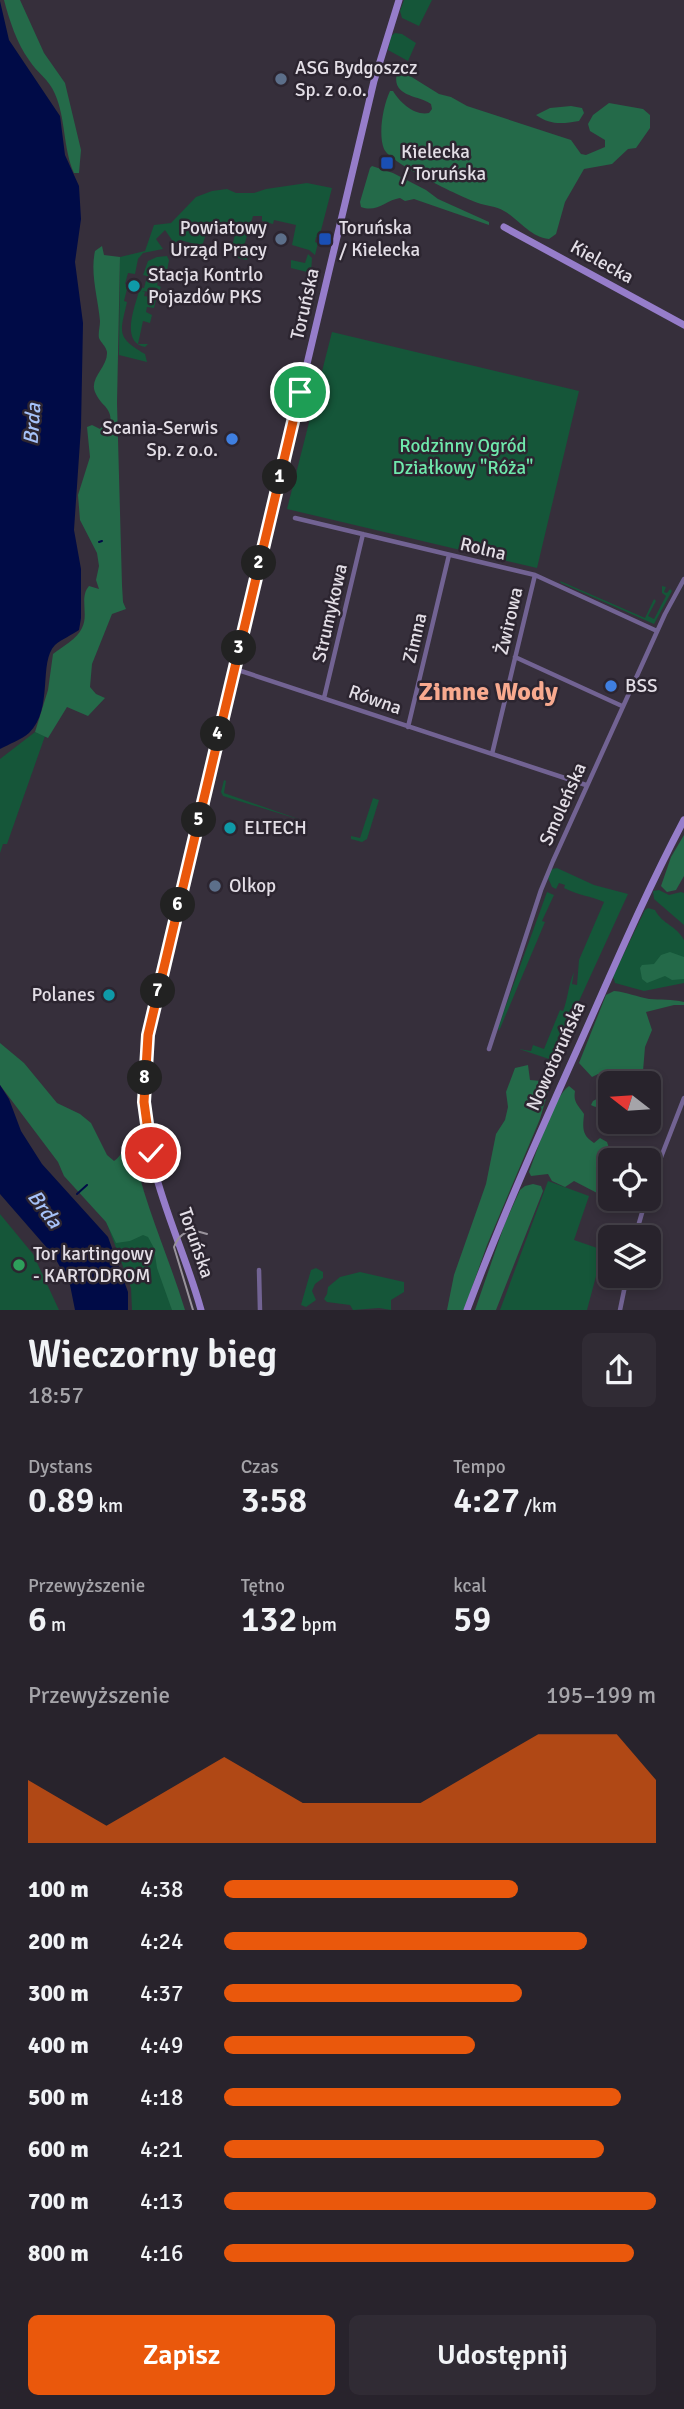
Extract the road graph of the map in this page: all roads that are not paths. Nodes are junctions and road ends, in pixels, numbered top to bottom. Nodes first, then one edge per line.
1 (399, 0) edge
2 (504, 227) dead end
3 (684, 325) edge
4 (295, 518) dead end
5 (363, 534) junction
6 (449, 555) junction
7 (535, 575) junction
8 (684, 579) edge
9 (657, 631) junction
10 (515, 657) junction
11 (234, 669) junction
12 (324, 698) junction
13 (622, 706) junction
14 (408, 727) junction
15 (492, 754) junction
16 (586, 785) junction
17 (684, 820) edge
18 (489, 1049) dead end
19 (684, 1098) edge
20 (661, 1157) edge
21 (259, 1270) dead end
22 (624, 1288) edge
23 (201, 1310) edge
24 (260, 1310) edge
25 (467, 1310) edge
26 (620, 1310) edge

1 - 11 street, Toruńska
2 - 3 street, Kielecka
4 - 5 street, Rolna
5 - 6 street, Rolna
5 - 12 street, Strumykowa
6 - 7 street, Rolna
6 - 14 street, Zimna
7 - 9 street, Rolna
7 - 10 street, Żwirowa
8 - 9 street, Smoleńska
9 - 13 street, Smoleńska
10 - 13 street
10 - 15 street, Żwirowa
11 - 12 street, Równa
11 - 23 street, Toruńska
12 - 14 street, Równa
13 - 16 street, Smoleńska
14 - 15 street, Równa
15 - 16 street, Równa
16 - 18 street, Smoleńska
17 - 25 street, Nowotoruńska
19 - 20 street
21 - 24 street
22 - 26 street

